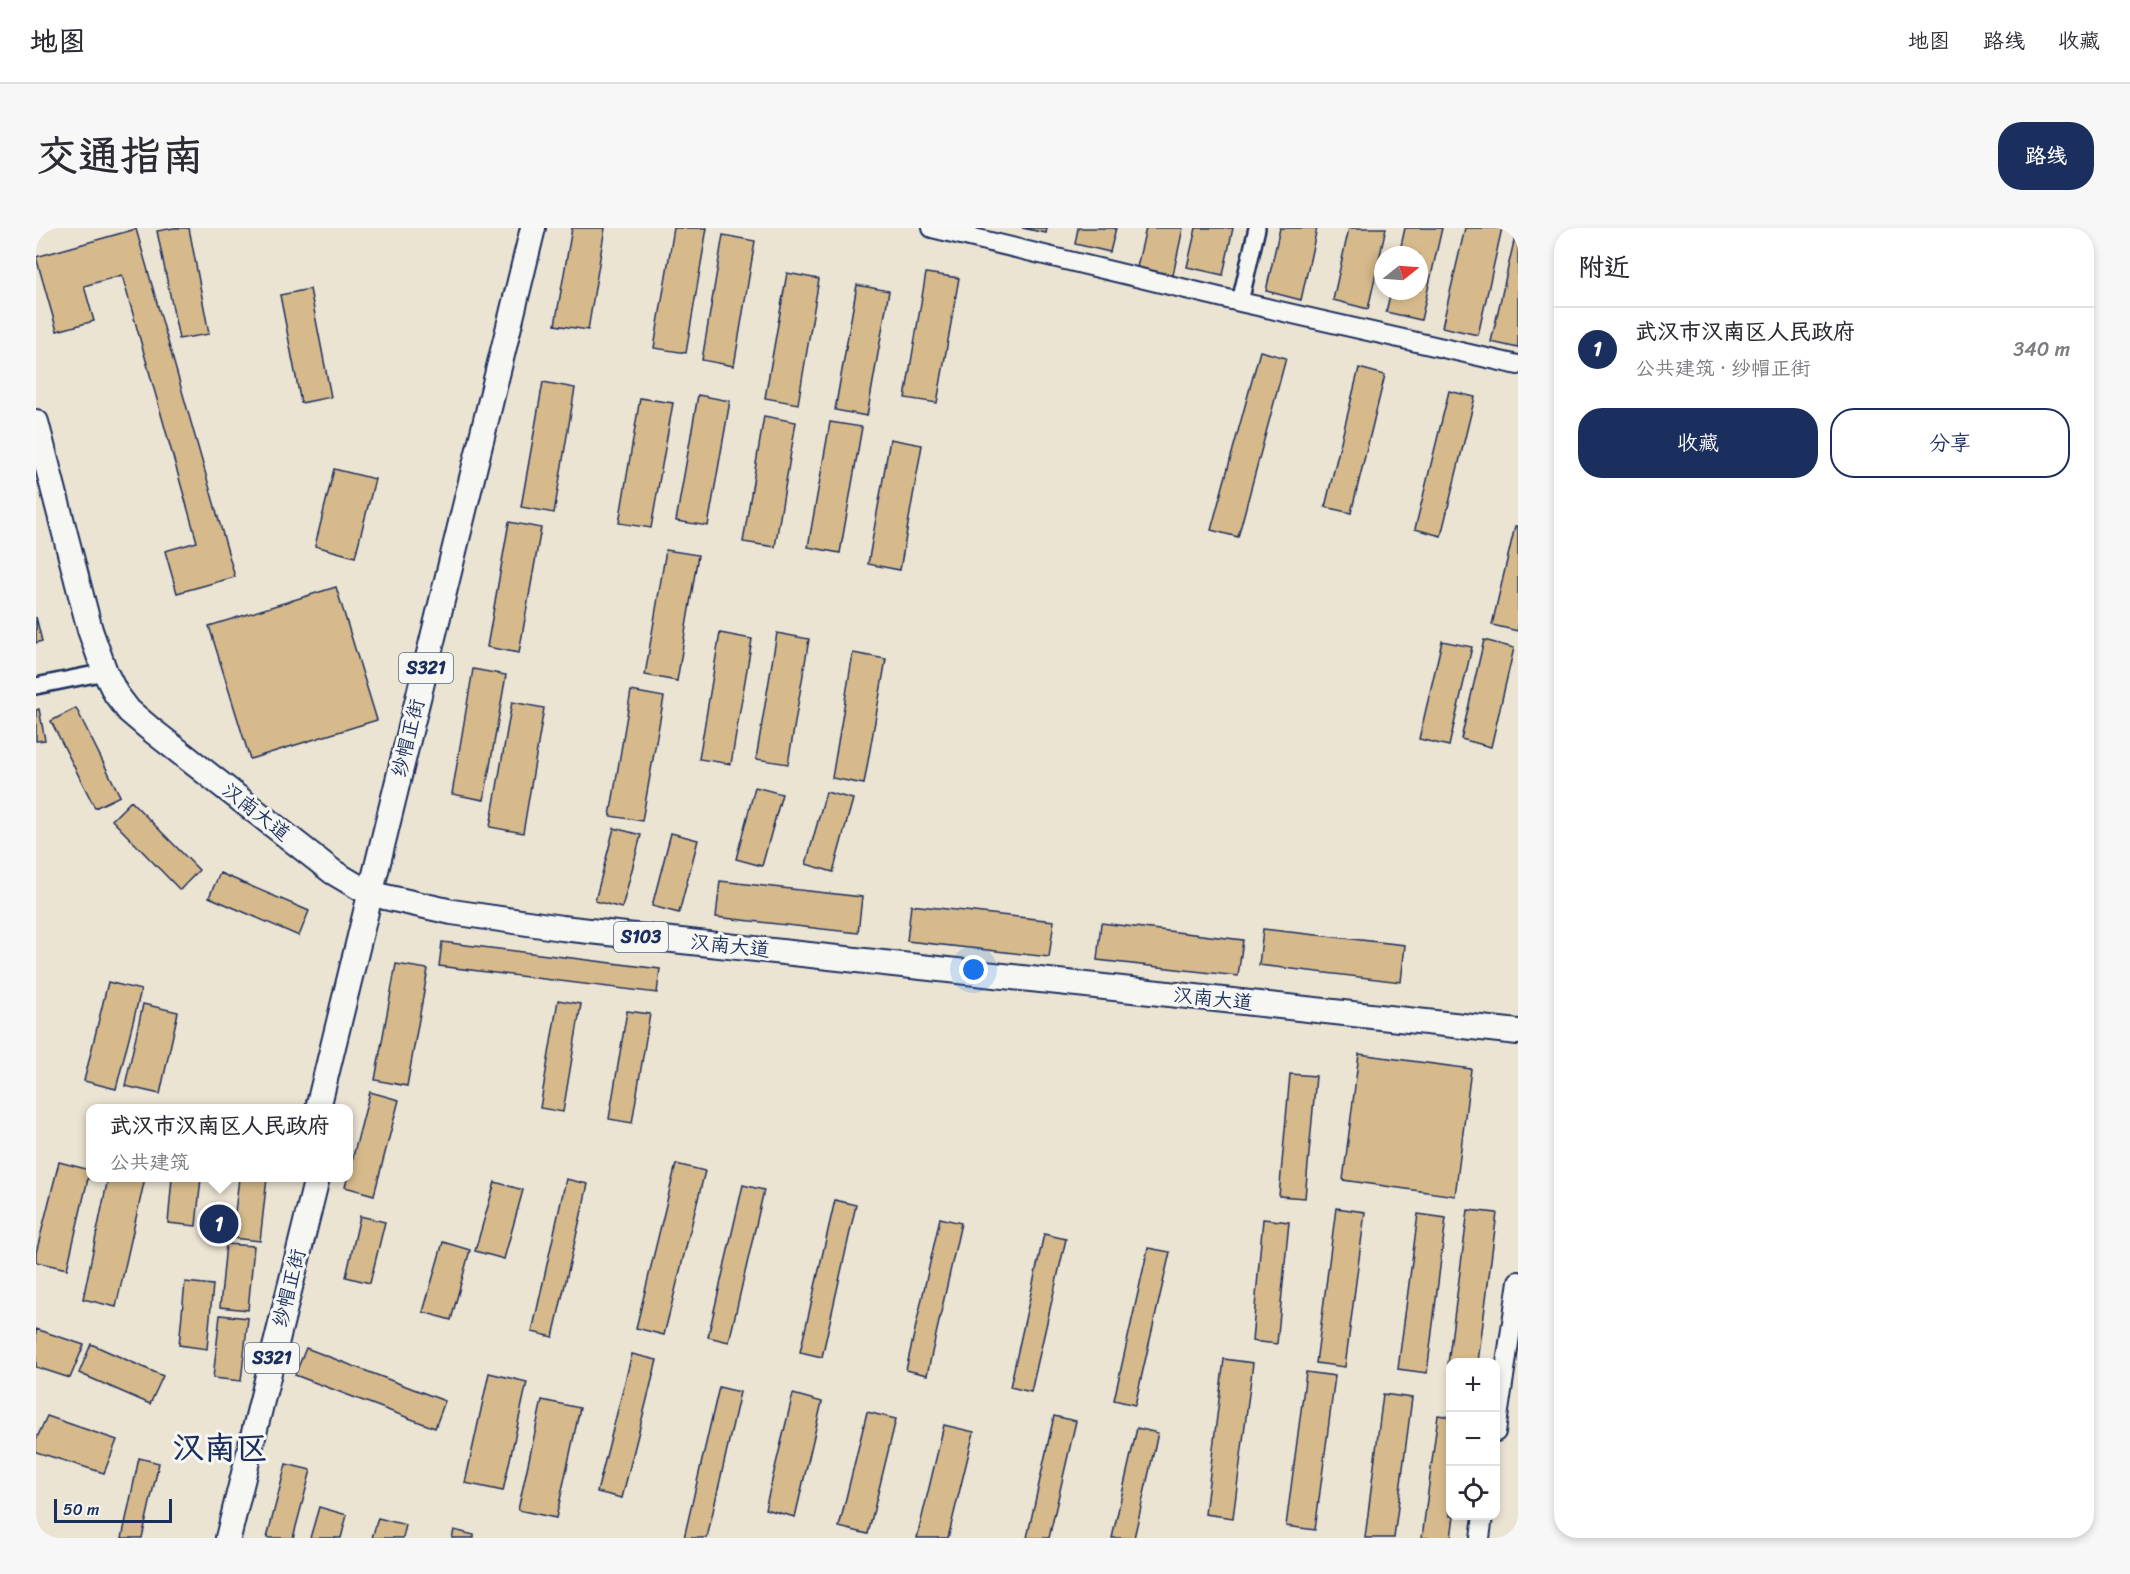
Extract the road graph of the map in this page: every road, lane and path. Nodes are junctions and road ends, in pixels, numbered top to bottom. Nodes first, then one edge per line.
1 (533, 228) edge
2 (549, 228) edge
3 (932, 228) edge
4 (1257, 228) edge
5 (1240, 302) junction
6 (1518, 365) edge
7 (36, 422) edge
8 (105, 672) junction
9 (36, 686) edge
10 (378, 894) junction
11 (1518, 1032) edge
12 (319, 1104) edge
13 (334, 1104) edge
14 (300, 1182) edge
15 (315, 1182) edge
16 (1518, 1281) edge
17 (1499, 1412) edge
18 (1482, 1520) edge
19 (212, 1538) edge
20 (228, 1538) edge
21 (1480, 1538) edge

1 - 10 main road, 纱帽正街 / S321
2 - 10 main road, 纱帽正街 / S321
3 - 5 street
4 - 5 street
5 - 6 street
7 - 8 main road, 汉南大道 / S103
8 - 9 street
8 - 10 main road, 汉南大道 / S103
10 - 11 main road, 汉南大道 / S103
10 - 12 main road, 纱帽正街 / S321
10 - 13 main road, 纱帽正街 / S321
14 - 19 main road, 纱帽正街 / S321
15 - 20 main road, 纱帽正街 / S321
16 - 17 street
18 - 21 street

